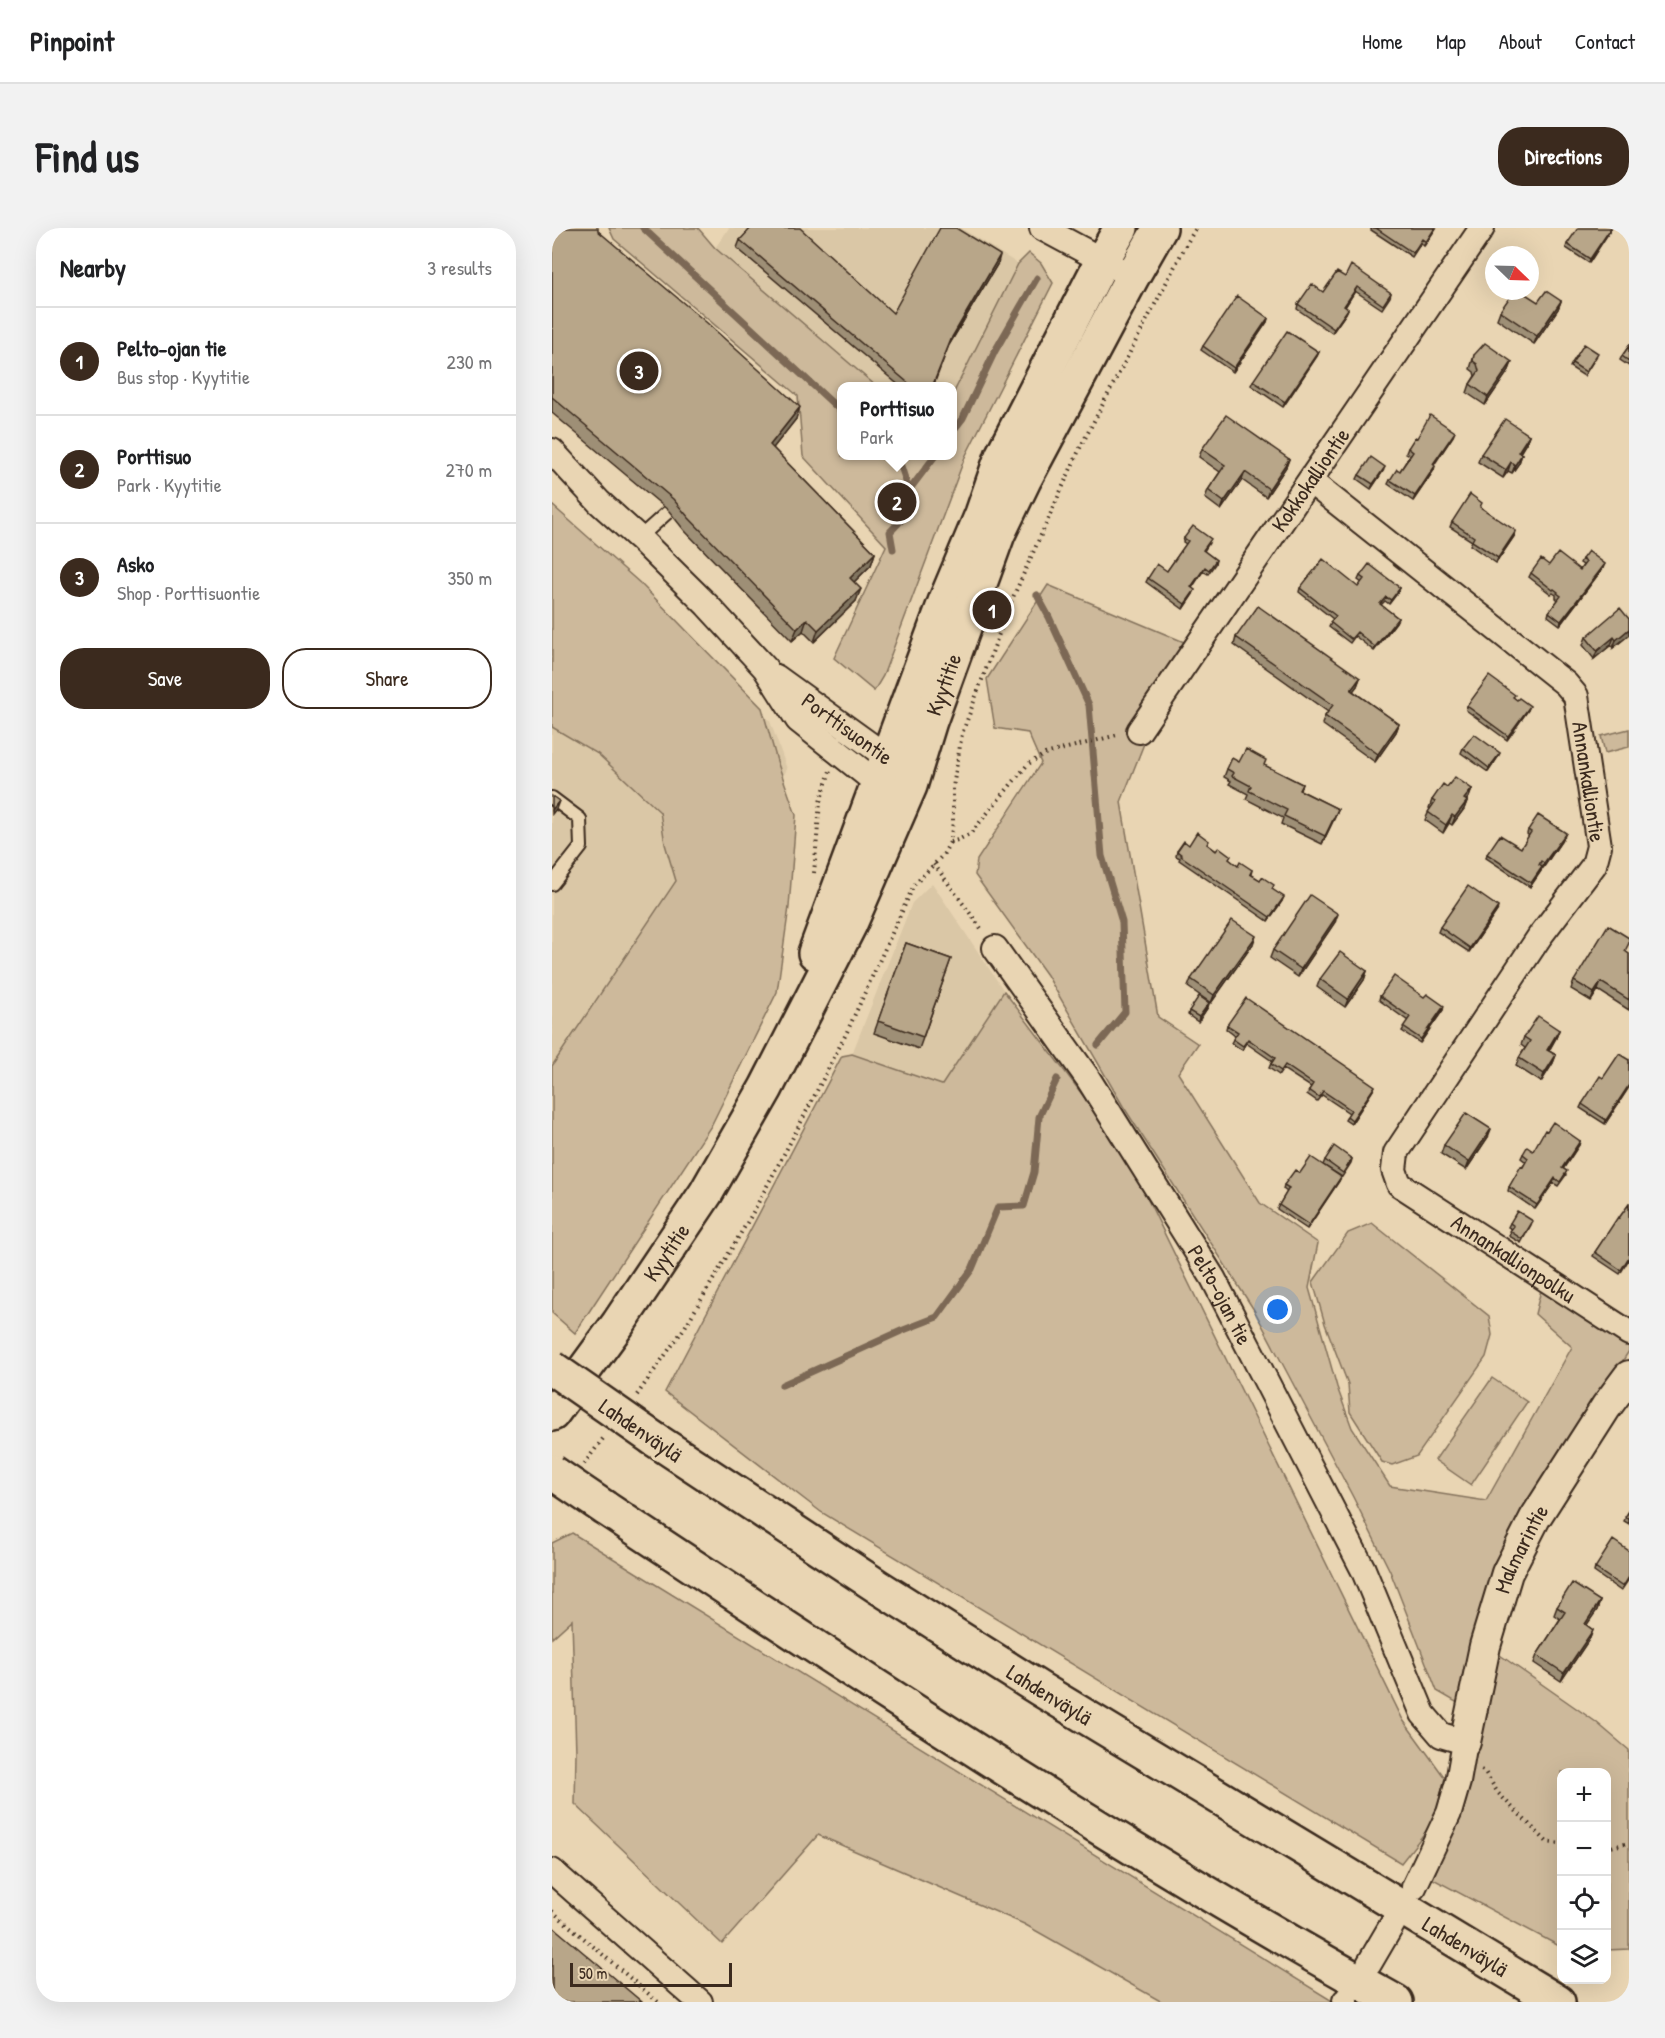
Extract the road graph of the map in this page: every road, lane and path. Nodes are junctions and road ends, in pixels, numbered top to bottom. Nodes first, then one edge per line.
1 (1042, 228) edge
2 (1121, 228) edge
3 (1160, 228) edge
4 (1197, 228) edge
5 (1482, 228) edge
6 (1102, 261) junction
7 (1132, 276) junction
8 (552, 451) edge
9 (552, 476) edge
10 (1310, 481) junction
11 (691, 489) edge
12 (599, 502) junction
13 (639, 538) junction
14 (1139, 731) dead end
15 (1110, 735) dead end
16 (882, 770) junction
17 (825, 782) dead end
18 (910, 786) junction
19 (552, 798) edge
20 (950, 842) junction
21 (816, 860) dead end
22 (934, 864) junction
23 (552, 884) edge
24 (995, 948) joint
25 (769, 1081) junction
26 (1400, 1184) joint
27 (1629, 1334) edge
28 (552, 1368) edge
29 (1629, 1376) edge
30 (634, 1398) dead end
31 (552, 1414) edge
32 (607, 1433) dead end
33 (566, 1471) edge
34 (1463, 1753) junction
35 (1557, 1843) edge
36 (1629, 1843) edge
37 (1611, 1847) edge
38 (552, 1871) edge
39 (1414, 1887) dead end
40 (552, 1911) edge
41 (1393, 1923) dead end
42 (1369, 1964) dead end
43 (658, 2002) edge
44 (700, 2002) edge
45 (1396, 2002) edge
46 (1558, 2002) edge

1 - 6 street
2 - 6 main road, Kyytitie
3 - 7 main road, Kyytitie
4 - 20 path
5 - 10 street, Kokkokalliontie
6 - 7 street
6 - 16 main road, Kyytitie
7 - 18 main road, Kyytitie
8 - 12 street, Porttisuontie
9 - 12 street, Porttisuontie
10 - 14 street, Kokkokalliontie
10 - 26 street, Annankalliontie
11 - 13 lane
12 - 13 street, Porttisuontie
13 - 16 street, Porttisuontie
15 - 20 path
16 - 18 street, Porttisuontie
16 - 25 main road, Kyytitie
17 - 21 path
18 - 25 main road, Kyytitie
19 - 23 lane
20 - 22 path
22 - 24 path
22 - 30 path
24 - 34 street, Pelto-ojan tie
25 - 31 main road, Kyytitie
26 - 27 street, Annankallionpolku
28 - 46 main road, Lahdenväylä, bridge
29 - 34 street, Malmarintie
32 - 33 path
33 - 45 main road, bridge
34 - 35 path
34 - 39 street
36 - 37 path
38 - 44 street
40 - 43 path
41 - 42 street

